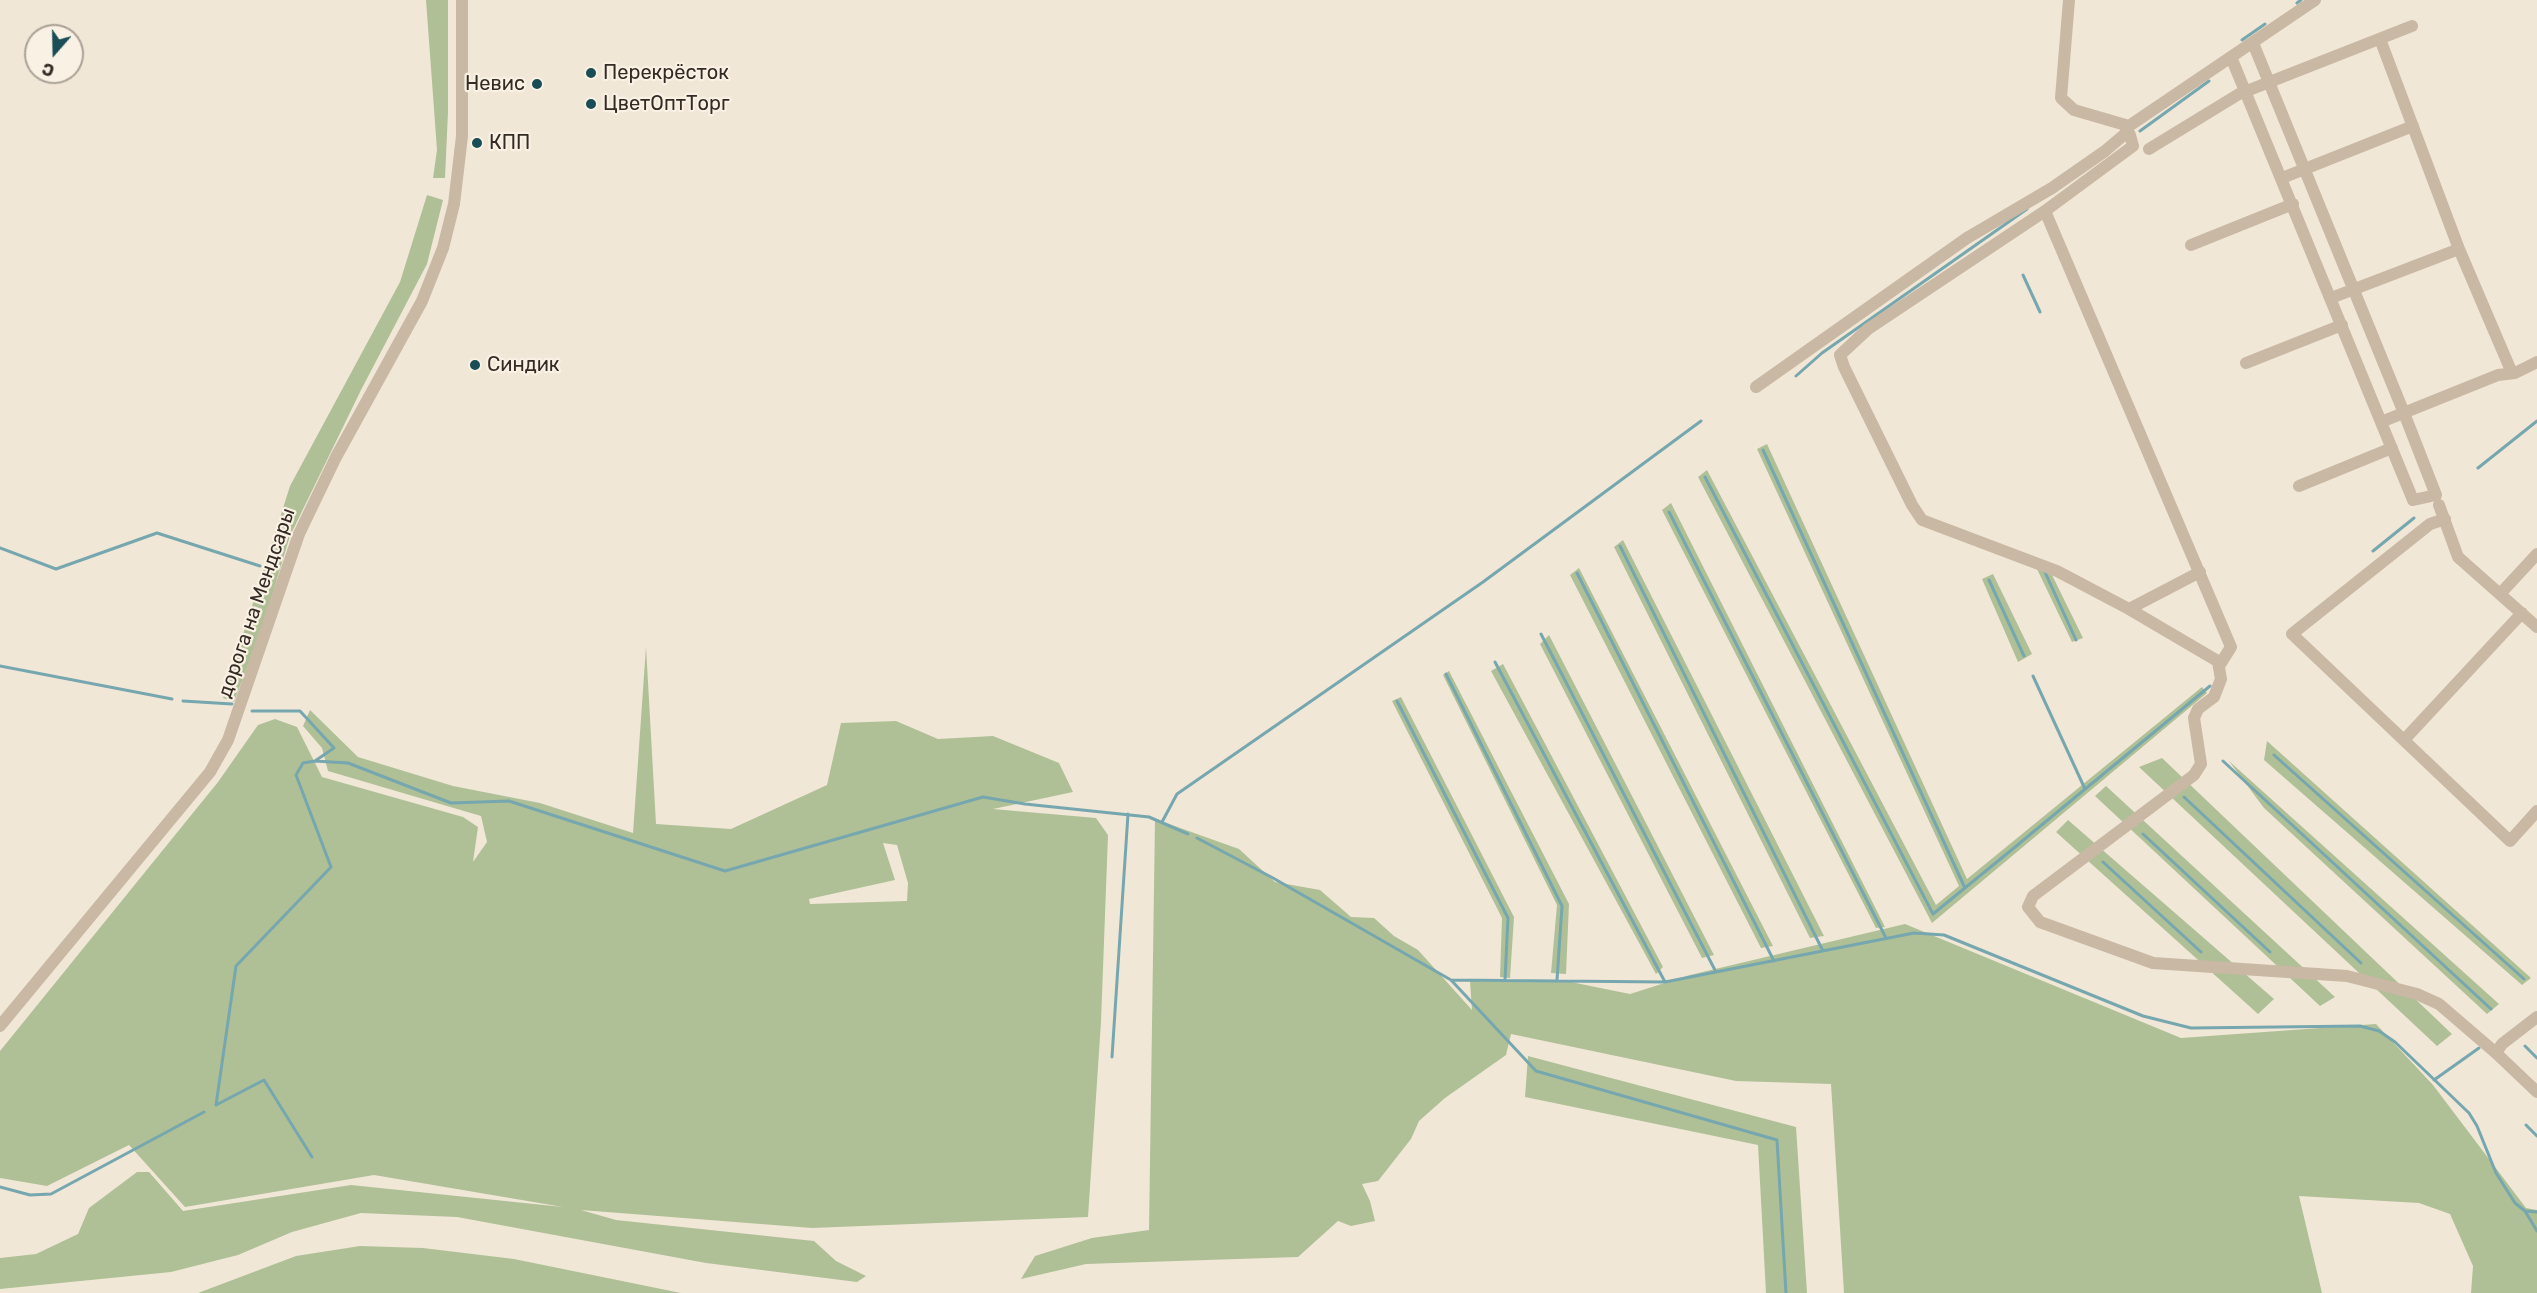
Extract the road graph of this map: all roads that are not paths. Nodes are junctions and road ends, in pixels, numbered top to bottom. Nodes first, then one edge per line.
1 (462, 0) edge
2 (2069, 0) edge
3 (2315, 0) edge
4 (2412, 26) dead end
5 (2380, 39) junction
6 (2253, 43) junction
7 (2230, 57) junction
8 (2269, 83) junction
9 (2246, 91) junction
10 (2413, 126) junction
11 (2127, 130) junction
12 (2149, 150) dead end
13 (2304, 169) junction
14 (2282, 178) junction
15 (2292, 204) junction
16 (2045, 211) junction
17 (2191, 245) dead end
18 (2459, 249) junction
19 (2354, 290) junction
20 (2331, 298) junction
21 (2342, 325) junction
22 (2537, 362) edge
23 (2246, 363) dead end
24 (2512, 374) junction
25 (1756, 387) dead end
26 (2404, 413) junction
27 (2381, 422) junction
28 (2392, 448) junction
29 (2299, 486) dead end
30 (2439, 505) dead end
31 (2445, 519) junction
32 (2537, 554) edge
33 (2200, 572) junction
34 (2500, 594) junction
35 (2129, 609) junction
36 (2522, 613) junction
37 (2537, 627) edge
38 (2218, 662) junction
39 (2404, 740) junction
40 (2537, 811) edge
41 (2537, 1017) edge
42 (0, 1026) edge
43 (2496, 1053) junction
44 (2537, 1092) edge

1 - 42 street, дорога на Мендсары
2 - 11 street
3 - 6 street
4 - 5 street
5 - 8 street
5 - 10 street
6 - 7 street
6 - 8 street
7 - 9 street
7 - 11 street
8 - 9 street
8 - 13 street
9 - 12 street
9 - 14 street
10 - 13 street
10 - 18 street
11 - 16 street
11 - 25 street
13 - 14 street
13 - 19 street
14 - 15 street
15 - 17 street
15 - 20 street
16 - 33 street
16 - 35 street
18 - 19 street
18 - 24 street
19 - 20 street
19 - 26 street
20 - 21 street
21 - 23 street
21 - 27 street
22 - 24 street
24 - 26 street
26 - 27 street
26 - 28 street
27 - 28 street
28 - 29 street
30 - 31 street
31 - 34 street
31 - 39 street
32 - 34 street
33 - 35 street
33 - 38 street
34 - 36 street
35 - 38 street
36 - 37 street
36 - 39 street
38 - 43 street
39 - 40 street
41 - 43 street
43 - 44 street

